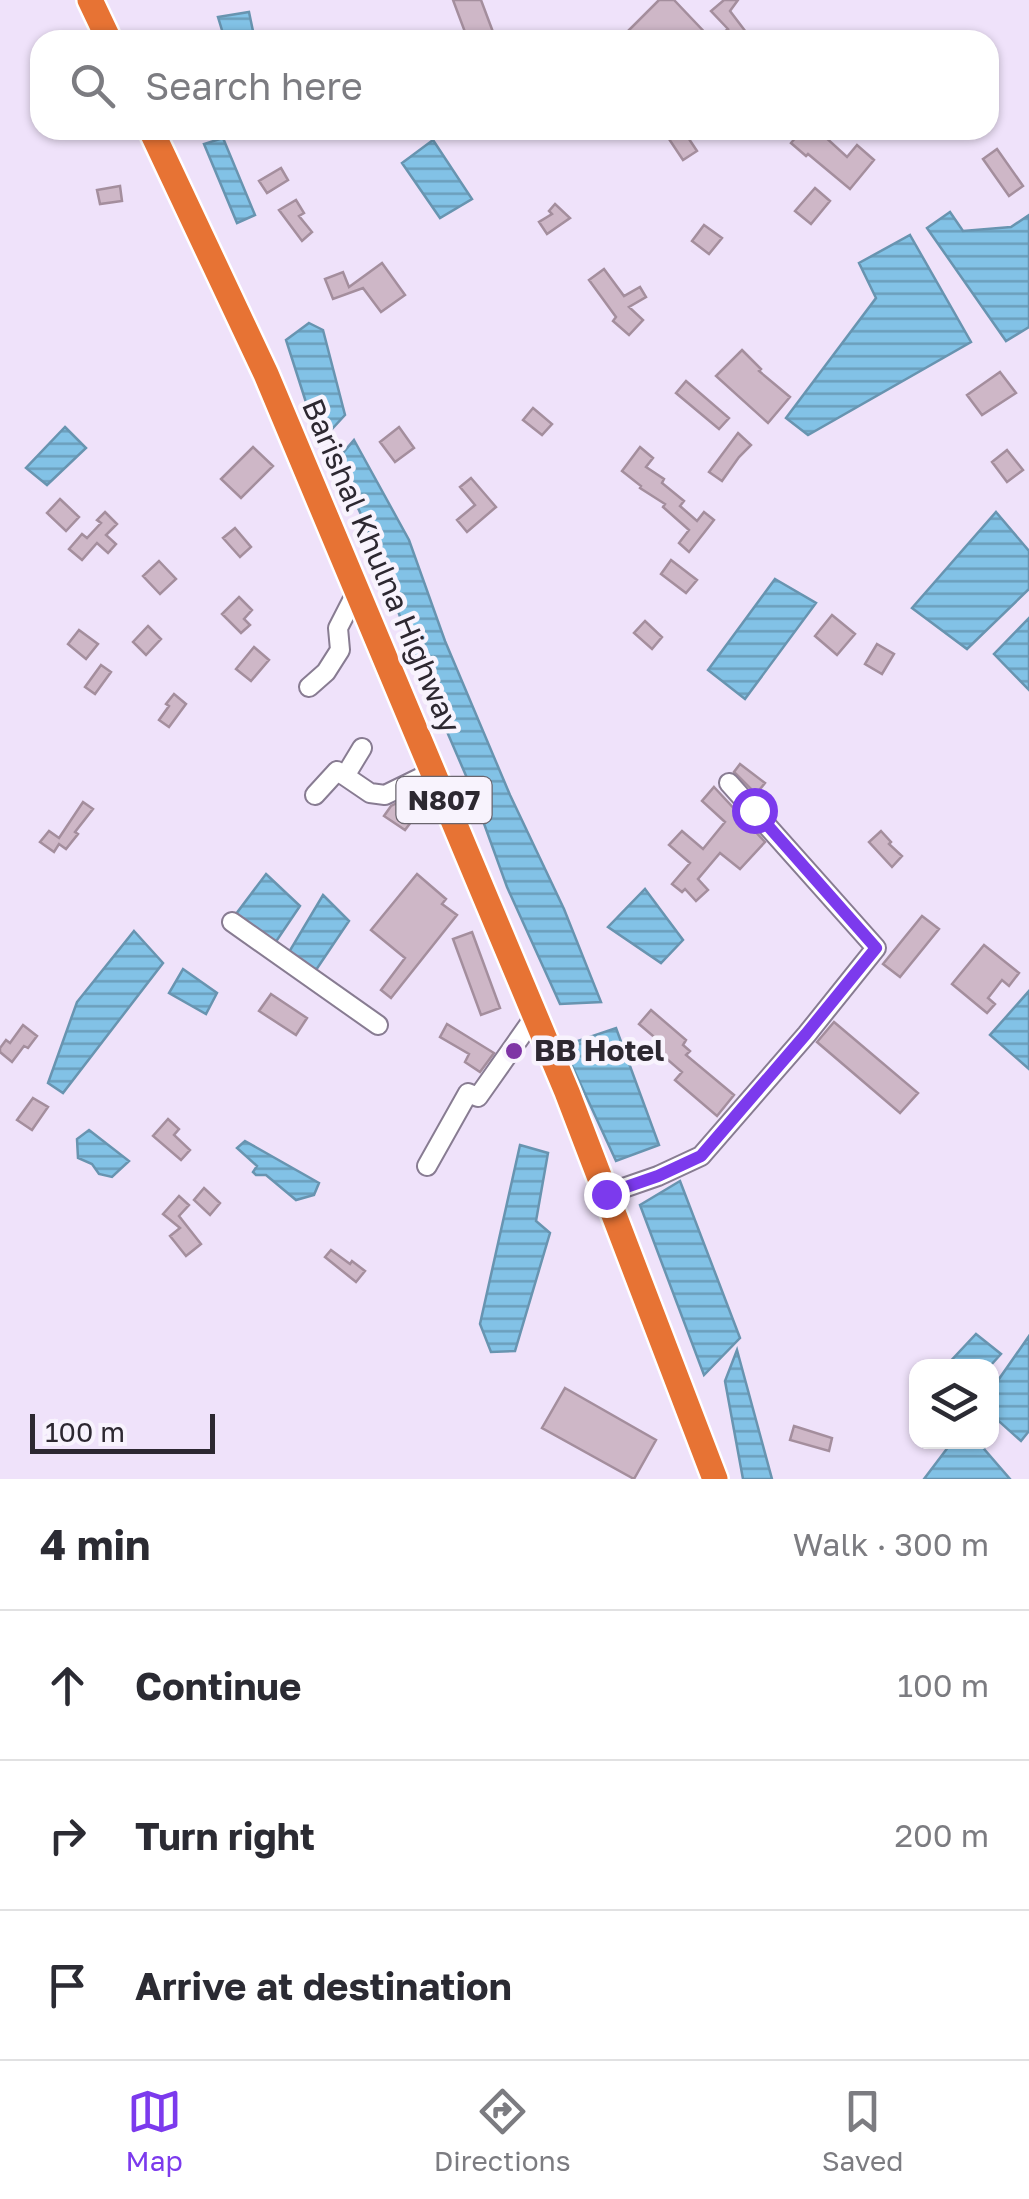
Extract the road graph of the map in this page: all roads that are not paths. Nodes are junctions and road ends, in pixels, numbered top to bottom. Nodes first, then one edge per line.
1 (90, 0) edge
2 (104, 30) edge
3 (156, 140) edge
4 (357, 592) junction
5 (308, 687) dead end
6 (362, 748) dead end
7 (432, 772) junction
8 (346, 776) junction
9 (729, 783) dead end
10 (315, 794) dead end
11 (232, 922) dead end
12 (534, 1016) junction
13 (378, 1025) dead end
14 (427, 1166) dead end
15 (606, 1194) junction
16 (715, 1479) edge

1 - 2 highway
3 - 4 highway, Barishal Khulna Highway / N807
4 - 5 street
4 - 7 highway, Barishal Khulna Highway / N807
6 - 8 street
7 - 8 street
7 - 12 highway, Barishal Khulna Highway / N807
8 - 10 street
9 - 15 street
11 - 13 street
12 - 14 street
12 - 15 highway, Barishal Khulna Highway / N807
15 - 16 highway, Barishal Khulna Highway / N807

